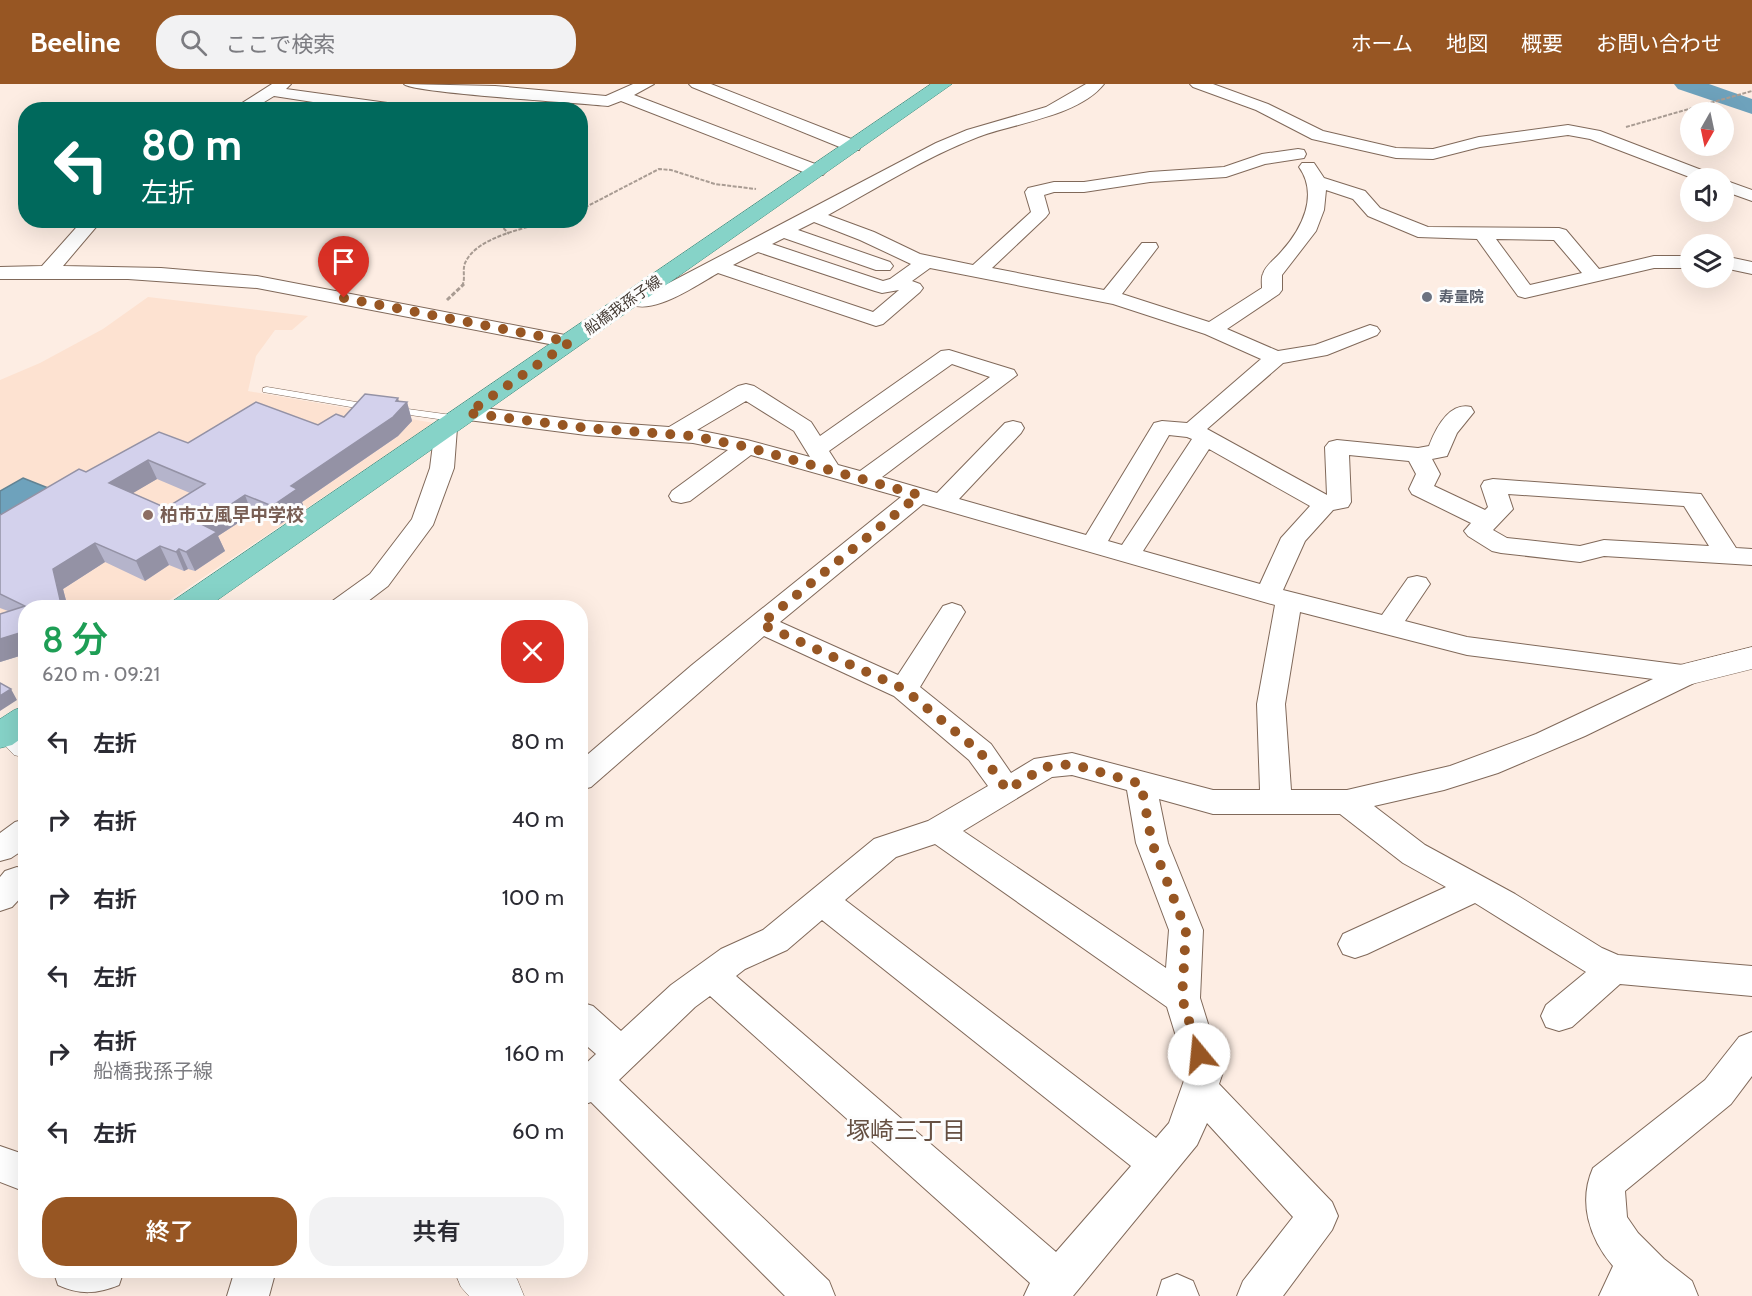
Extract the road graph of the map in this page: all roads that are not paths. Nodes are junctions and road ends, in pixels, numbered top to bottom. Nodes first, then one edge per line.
1 (412, 84) edge
2 (646, 84) edge
3 (697, 84) edge
4 (944, 84) edge
5 (1096, 84) edge
6 (1185, 84) edge
7 (1203, 87) edge
8 (276, 88) edge
9 (622, 96) junction
10 (252, 102) edge
11 (356, 102) edge
12 (1318, 135) junction
13 (853, 146) junction
14 (1298, 154) junction
15 (1680, 168) edge
16 (817, 171) junction
17 (1318, 182) junction
18 (1734, 189) edge
19 (1752, 196) edge
20 (772, 202) junction
21 (810, 216) junction
22 (86, 228) edge
23 (782, 231) junction
24 (1483, 234) junction
25 (756, 245) junction
26 (1149, 247) dead end
27 (927, 261) junction
28 (1680, 262) edge
29 (1734, 264) edge
30 (717, 266) junction
31 (883, 266) dead end
32 (1752, 268) edge
33 (978, 271) junction
34 (48, 272) junction
35 (1, 275) edge
36 (1596, 277) junction
37 (897, 283) junction
38 (1109, 297) junction
39 (634, 298) junction
40 (1212, 330) junction
41 (1370, 332) dead end
42 (570, 342) junction
43 (1276, 358) junction
44 (267, 390) dead end
45 (1463, 412) dead end
46 (458, 420) junction
47 (1013, 428) dead end
48 (674, 434) junction
49 (1198, 434) junction
50 (747, 447) junction
51 (1418, 455) junction
52 (823, 460) junction
53 (864, 479) junction
54 (681, 496) dead end
55 (931, 498) junction
56 (1325, 504) junction
57 (1488, 521) junction
58 (1092, 546) junction
59 (1127, 556) junction
60 (1739, 556) edge
61 (1418, 584) dead end
62 (1279, 598) junction
63 (196, 600) edge
64 (351, 600) edge
65 (952, 612) dead end
66 (761, 624) junction
67 (1388, 626) junction
68 (1752, 658) edge
69 (1689, 674) junction
70 (904, 689) junction
71 (588, 772) edge
72 (1141, 784) junction
73 (1007, 790) junction
74 (1276, 801) junction
75 (1347, 802) junction
76 (939, 830) junction
77 (18, 837) edge
78 (0, 849) edge
79 (1476, 888) junction
80 (822, 901) junction
81 (1355, 945) dead end
82 (1614, 969) junction
83 (712, 976) junction
84 (1752, 980) edge
85 (1182, 998) junction
86 (1559, 1016) dead end
87 (588, 1041) edge
88 (1752, 1048) edge
89 (599, 1074) edge
90 (1199, 1088) junction
91 (1158, 1163) junction
92 (0, 1164) edge
93 (18, 1171) edge
94 (254, 1278) edge
95 (485, 1278) edge
96 (1628, 1280) edge
97 (1048, 1292) edge
98 (248, 1296) edge
99 (500, 1296) edge
100 (814, 1296) edge
101 (1258, 1296) edge
102 (1677, 1296) edge

1 - 9 street
2 - 9 street
3 - 13 street
4 - 13 main road, 船橋我孫子線
5 - 21 street
6 - 7 street
7 - 12 street
8 - 10 street
8 - 11 street
9 - 16 street
12 - 14 street
12 - 15 street
13 - 16 main road, 船橋我孫子線
14 - 17 street
14 - 33 street
16 - 20 main road, 船橋我孫子線
17 - 24 street
17 - 40 street
18 - 19 street
20 - 21 street
20 - 39 main road, 船橋我孫子線
21 - 23 street
21 - 27 street
22 - 34 street
23 - 25 street
23 - 31 street
24 - 36 street
24 - 36 street
25 - 30 street
25 - 37 street
26 - 38 street
27 - 33 street
27 - 37 street
28 - 36 street
29 - 32 street
30 - 37 street
30 - 39 street
33 - 38 street
34 - 35 street
34 - 42 street
38 - 40 street
39 - 42 main road, 船橋我孫子線
40 - 43 street
41 - 43 street
42 - 46 main road, 船橋我孫子線
43 - 49 street
44 - 46 lane
45 - 51 street
46 - 48 street
46 - 63 main road, 船橋我孫子線
46 - 64 street
47 - 55 street
48 - 50 street
48 - 52 street
49 - 56 street
49 - 58 street
49 - 59 street
50 - 52 street
50 - 54 street
51 - 56 street
51 - 57 street
52 - 53 street
52 - 53 street
53 - 55 street
55 - 58 street
55 - 66 street
56 - 62 street
57 - 60 street
57 - 60 street
58 - 59 street
59 - 62 street
61 - 67 street
62 - 67 street
62 - 74 street
65 - 70 street
66 - 70 street
66 - 71 street
67 - 69 street
68 - 69 street
69 - 75 street
70 - 73 street
72 - 73 street
72 - 74 street
72 - 85 street
73 - 76 street
74 - 75 street
75 - 79 street
76 - 80 street
76 - 85 street
77 - 78 street
79 - 81 street
79 - 82 street
80 - 83 street
80 - 91 street
82 - 84 street
82 - 86 street
83 - 89 street
83 - 97 street
85 - 90 street
87 - 89 street
88 - 96 street
89 - 100 street
90 - 91 street
90 - 101 street
91 - 97 street
92 - 93 street
94 - 98 street
95 - 99 street
96 - 102 street

